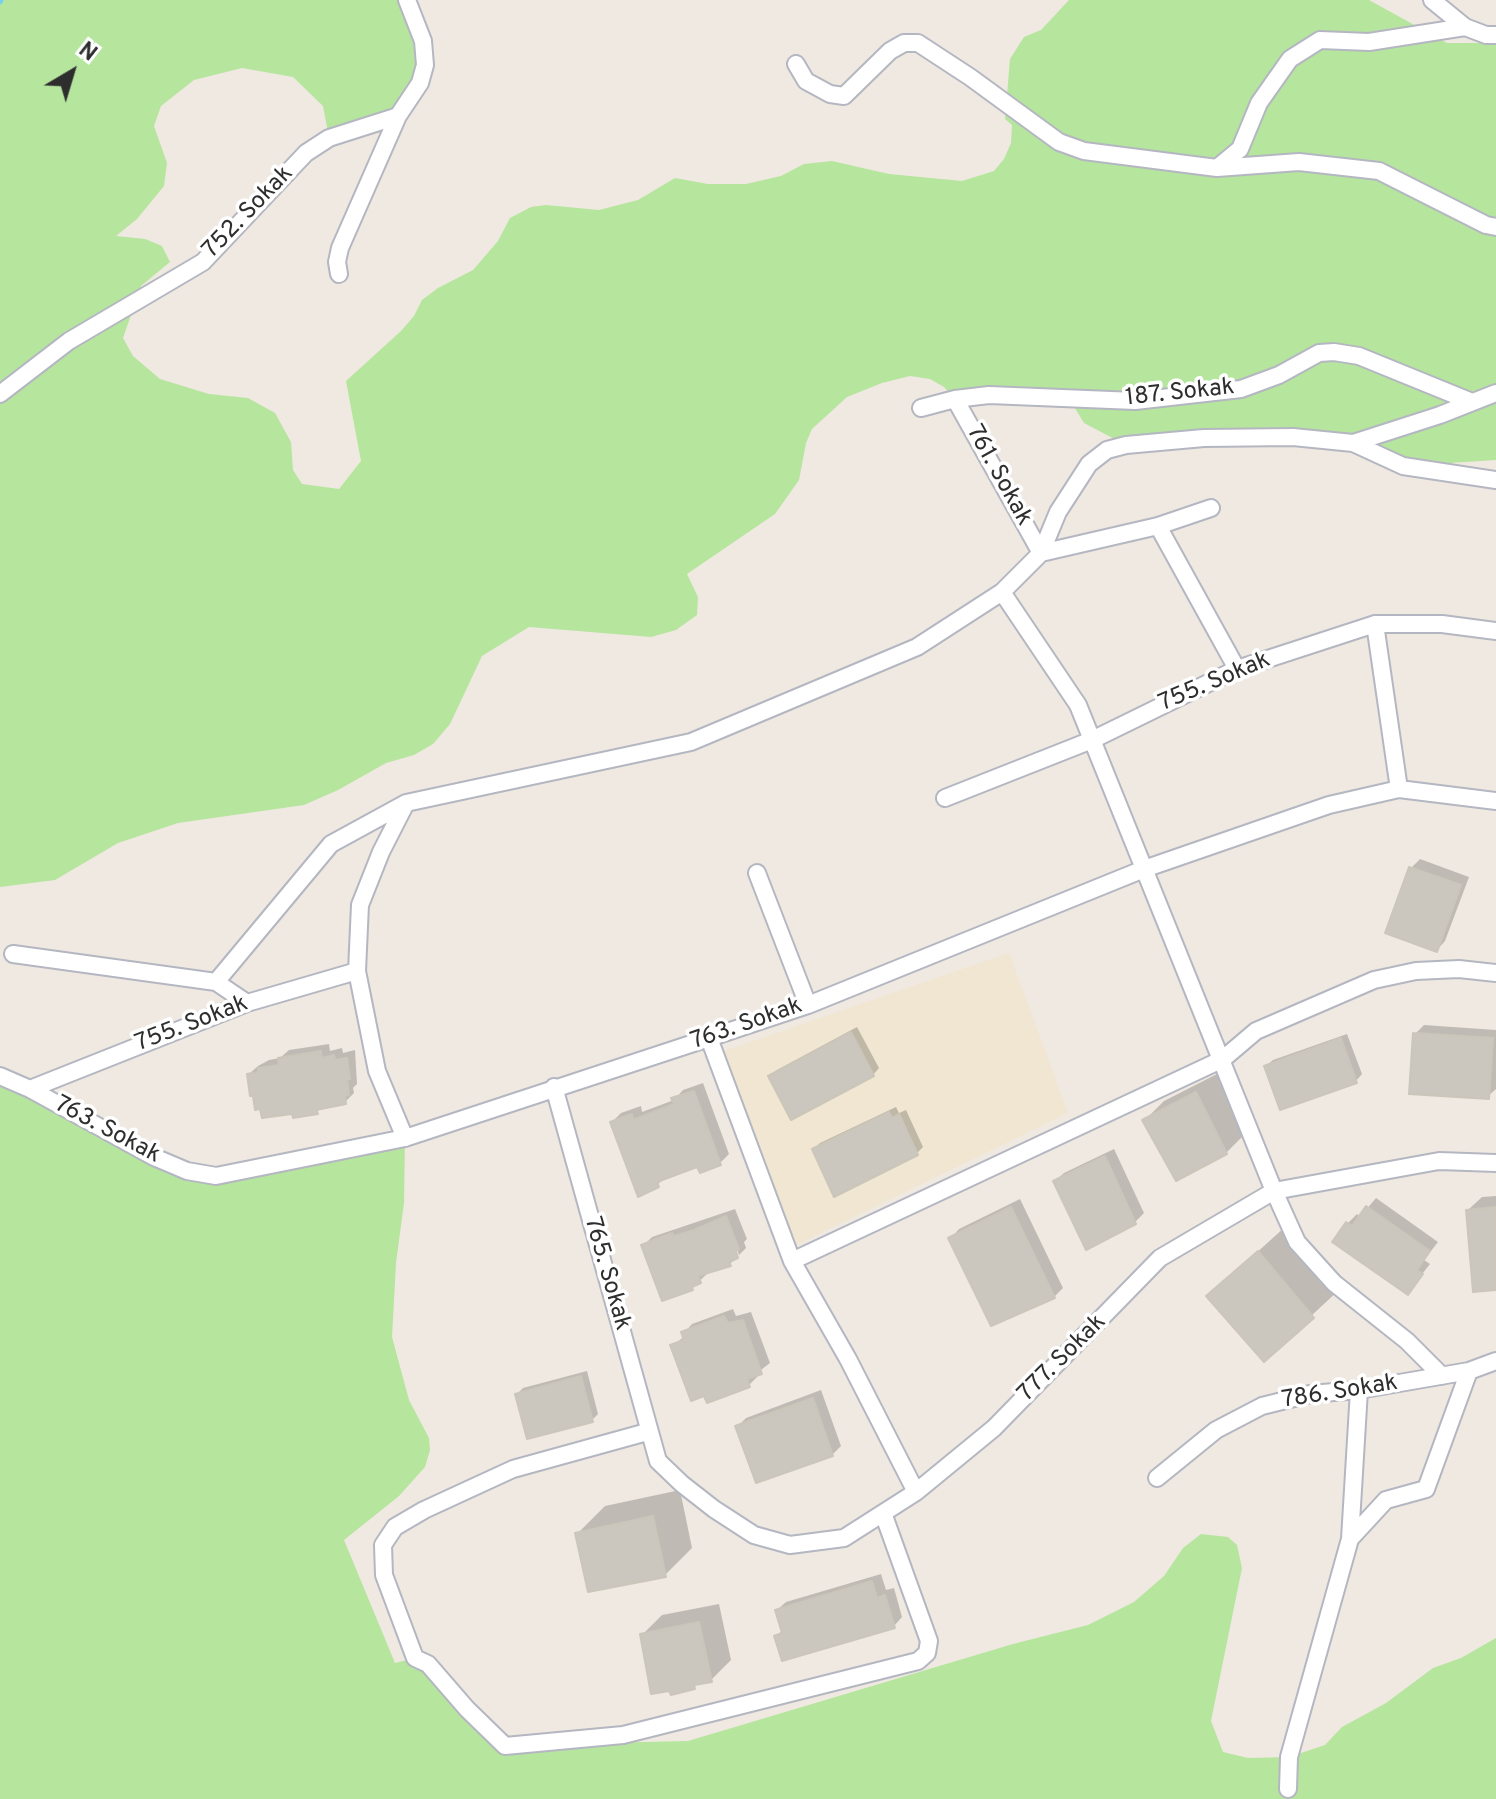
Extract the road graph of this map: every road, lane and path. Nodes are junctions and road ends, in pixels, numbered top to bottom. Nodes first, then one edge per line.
1 (407, 0) edge
2 (1432, 0) edge
3 (1465, 27) junction
4 (1496, 35) edge
5 (796, 64) dead end
6 (398, 116) junction
7 (1217, 168) junction
8 (1496, 227) edge
9 (339, 274) dead end
10 (1496, 393) edge
11 (0, 394) edge
12 (955, 399) junction
13 (1472, 402) junction
14 (921, 408) dead end
15 (1353, 443) junction
16 (1496, 480) edge
17 (1211, 508) dead end
18 (1158, 526) junction
19 (1041, 553) junction
20 (1002, 592) junction
21 (1375, 624) junction
22 (1496, 631) edge
23 (1237, 669) junction
24 (1092, 740) junction
25 (1399, 789) junction
26 (945, 798) dead end
27 (1496, 801) edge
28 (406, 803) junction
29 (1144, 869) junction
30 (757, 873) dead end
31 (13, 954) dead end
32 (357, 971) junction
33 (1496, 973) edge
34 (216, 982) junction
35 (247, 1003) junction
36 (808, 1005) junction
37 (709, 1038) junction
38 (1223, 1059) junction
39 (0, 1076) edge
40 (554, 1087) junction
41 (30, 1089) junction
42 (405, 1138) junction
43 (1496, 1163) edge
44 (1274, 1191) junction
45 (792, 1261) junction
46 (1496, 1361) edge
47 (1469, 1371) junction
48 (1442, 1376) junction
49 (1359, 1390) junction
50 (647, 1432) junction
51 (658, 1461) joint
52 (1157, 1478) dead end
53 (916, 1492) junction
54 (883, 1513) junction
55 (1350, 1539) junction
56 (1288, 1789) dead end

1 - 6 street
2 - 3 street
3 - 4 street
3 - 7 street
5 - 7 street
6 - 9 street
6 - 11 street, 752. Sokak
7 - 8 street
10 - 13 street
12 - 13 street, 187. Sokak
12 - 14 street, 187. Sokak
12 - 19 street, 761. Sokak
13 - 15 street
15 - 16 street
15 - 19 street
17 - 18 street
18 - 19 street
18 - 23 street
19 - 20 street
20 - 24 street
20 - 28 street
21 - 22 street, 755. Sokak
21 - 23 street, 755. Sokak
21 - 25 street
23 - 24 street, 755. Sokak
24 - 26 street, 755. Sokak
24 - 29 street
25 - 27 street, 763. Sokak
25 - 29 street, 763. Sokak
28 - 32 street
28 - 34 street
29 - 36 street, 763. Sokak
29 - 38 street
30 - 36 street
31 - 34 street
32 - 35 street, 755. Sokak
32 - 42 street
33 - 38 street
34 - 35 street
35 - 41 street, 755. Sokak
36 - 37 street, 763. Sokak
37 - 40 street, 763. Sokak
37 - 45 street
38 - 44 street
38 - 45 street
39 - 41 street, 763. Sokak
40 - 42 street, 763. Sokak
40 - 50 street, 765. Sokak
41 - 42 street, 763. Sokak
43 - 44 street, 777. Sokak
44 - 48 street
44 - 53 street, 777. Sokak
45 - 53 street
46 - 47 street, 786. Sokak
47 - 48 street, 786. Sokak
47 - 55 street
48 - 49 street, 786. Sokak
49 - 52 street, 786. Sokak
49 - 55 street
50 - 51 street, 765. Sokak
50 - 54 street
51 - 54 street, 777. Sokak
53 - 54 street, 777. Sokak
55 - 56 street

